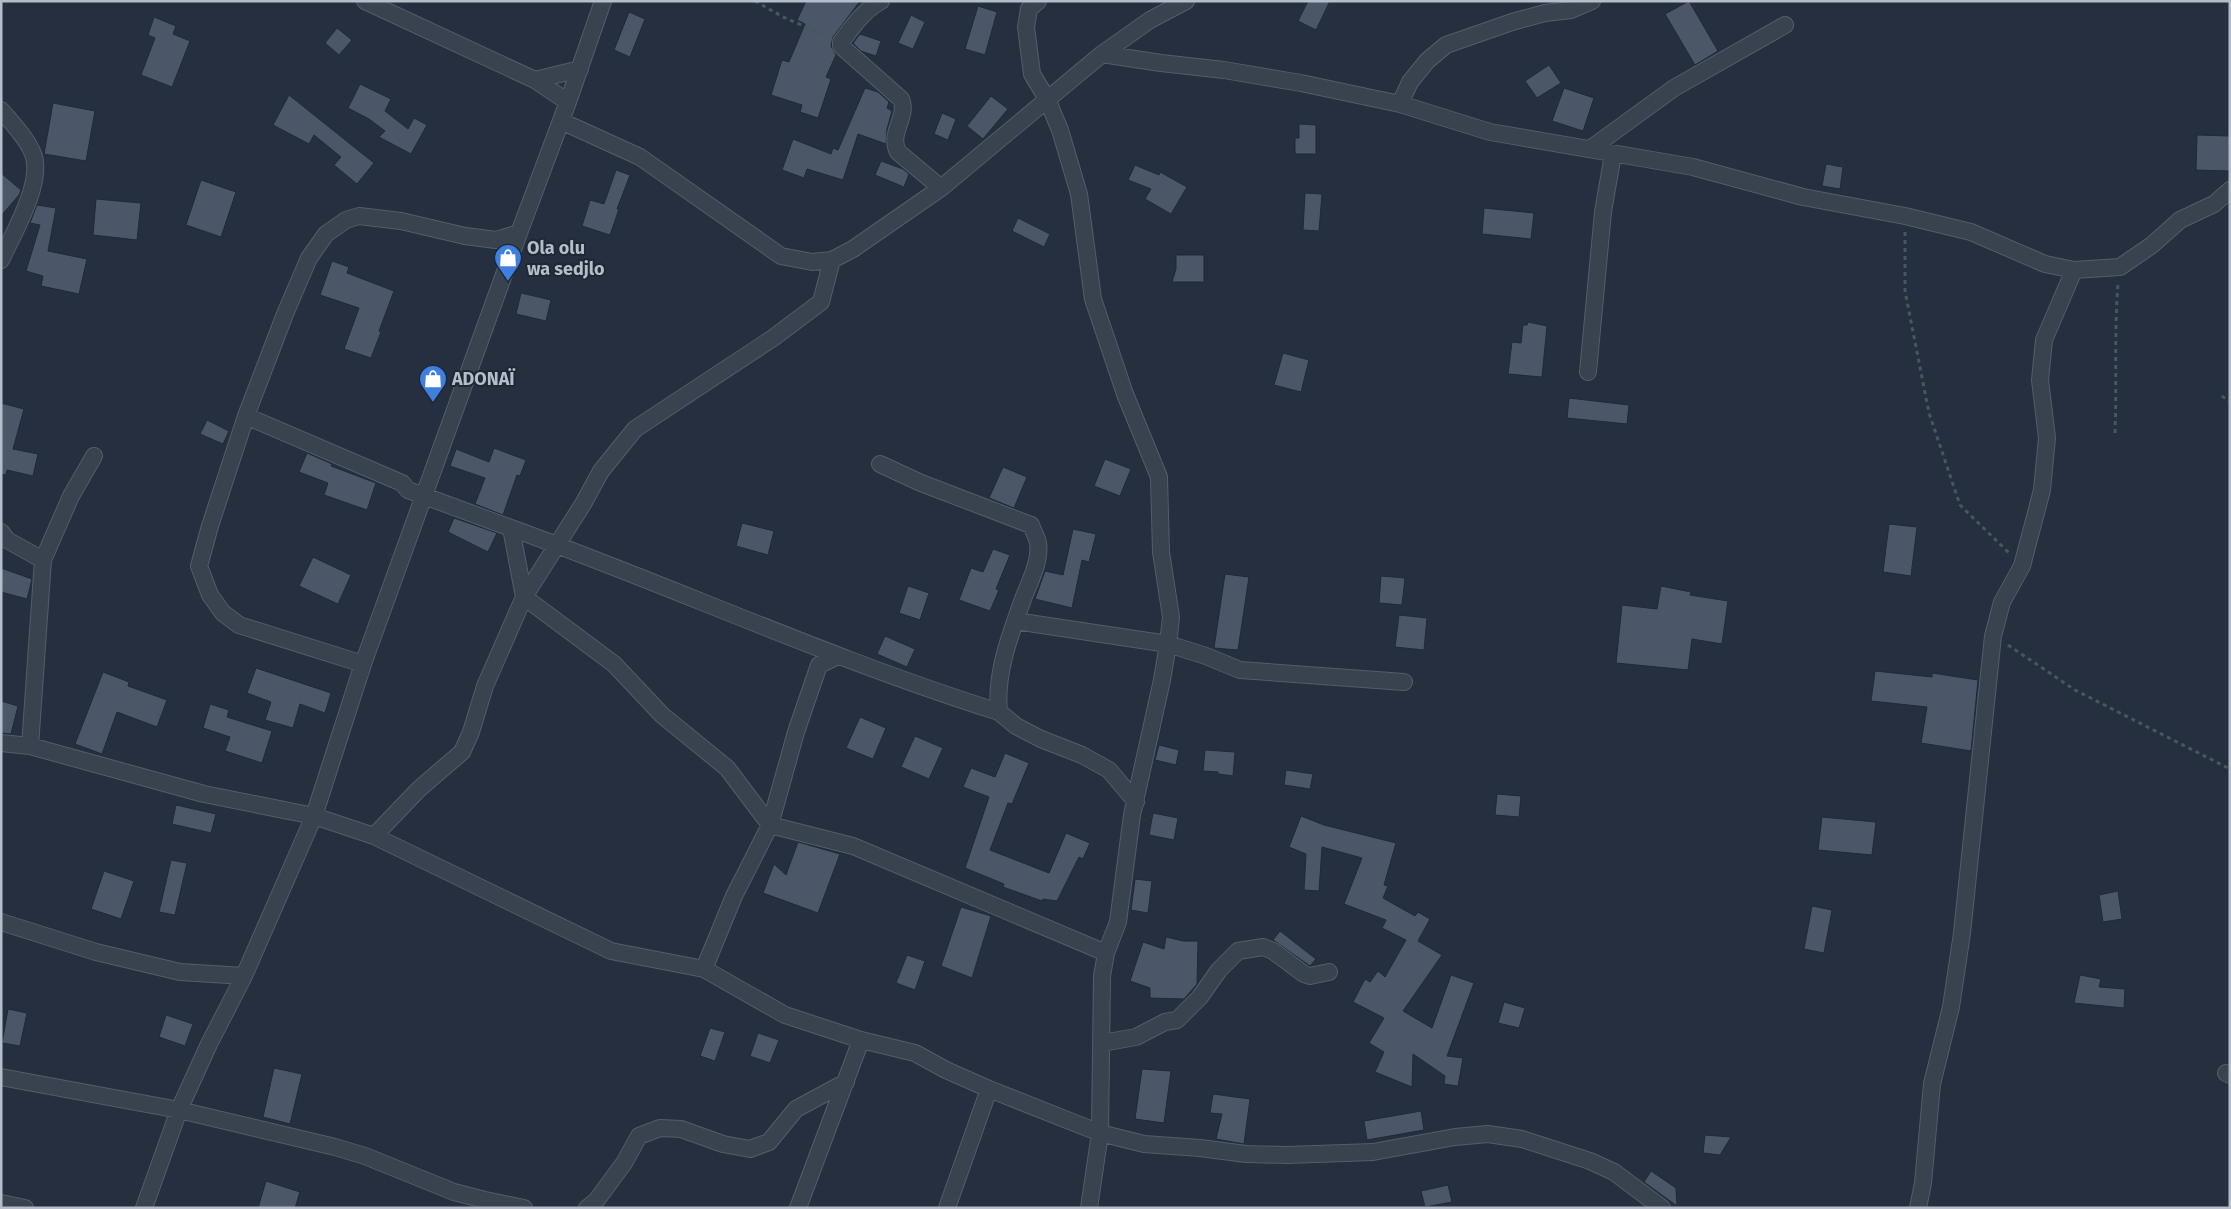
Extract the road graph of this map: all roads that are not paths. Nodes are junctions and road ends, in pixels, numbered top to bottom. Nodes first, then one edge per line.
1 (365, 1) edge
2 (603, 1) edge
3 (881, 1) edge
4 (1186, 1) edge
5 (1592, 1) edge
6 (1028, 4) edge
7 (1785, 25) dead end
8 (1102, 54) junction
9 (580, 69) junction
10 (535, 80) junction
11 (1047, 99) junction
12 (568, 102) junction
13 (1400, 104) junction
14 (1, 110) edge
15 (561, 121) junction
16 (1590, 149) junction
17 (1613, 154) junction
18 (941, 188) junction
19 (2230, 190) edge
20 (519, 233) junction
21 (1, 260) edge
22 (832, 260) junction
23 (2074, 270) junction
24 (1588, 372) dead end
25 (246, 416) junction
26 (94, 456) dead end
27 (880, 464) dead end
28 (425, 495) junction
29 (511, 528) junction
30 (1, 532) edge
31 (557, 545) junction
32 (43, 560) junction
33 (524, 597) junction
34 (1015, 621) junction
35 (1168, 644) junction
36 (838, 656) junction
37 (363, 664) junction
38 (1404, 682) dead end
39 (999, 712) junction
40 (1, 744) edge
41 (30, 746) junction
42 (1136, 802) junction
43 (314, 816) junction
44 (770, 825) junction
45 (374, 836) junction
46 (1, 922) edge
47 (1106, 953) junction
48 (704, 969) junction
49 (1329, 972) dead end
50 (244, 976) junction
51 (861, 1040) junction
52 (1102, 1043) junction
53 (1, 1077) edge
54 (846, 1082) junction
55 (989, 1089) junction
56 (179, 1110) junction
57 (1100, 1133) junction
58 (1, 1203) edge
59 (25, 1208) edge
60 (144, 1208) edge
61 (524, 1208) edge
62 (587, 1208) edge
63 (798, 1208) edge
64 (947, 1208) edge
65 (1089, 1208) edge
66 (1662, 1208) edge
67 (1918, 1208) edge

1 - 10 street
2 - 9 street
3 - 18 street
4 - 8 street
5 - 13 street
6 - 11 street
7 - 16 street
8 - 11 street
8 - 13 street
9 - 10 street
9 - 12 street
10 - 12 street
11 - 18 street
11 - 35 street
12 - 15 street
13 - 16 street
14 - 21 street
15 - 20 street
15 - 22 street
16 - 17 street
17 - 23 street
17 - 24 street
18 - 22 street
19 - 23 street
20 - 25 street
20 - 28 street
22 - 31 street
23 - 67 street
25 - 28 street
25 - 37 street
26 - 32 street
27 - 34 street
28 - 29 street
28 - 37 street
29 - 31 street
29 - 33 street
30 - 32 street
31 - 33 street
31 - 36 street
32 - 41 street
33 - 44 street
33 - 45 street
34 - 35 street
34 - 39 street
35 - 38 street
35 - 42 street
36 - 39 street
36 - 44 street
37 - 43 street
39 - 42 street
40 - 41 street
41 - 43 street
42 - 47 street
43 - 45 street
43 - 50 street
44 - 47 street
44 - 48 street
45 - 48 street
46 - 50 street
47 - 52 street
48 - 51 street
49 - 52 street
50 - 56 street
51 - 54 street
51 - 55 street
52 - 57 street
53 - 56 street
54 - 62 street
54 - 63 street
55 - 57 street
55 - 64 street
56 - 60 street
56 - 61 street
57 - 65 street
57 - 66 street
58 - 59 street

